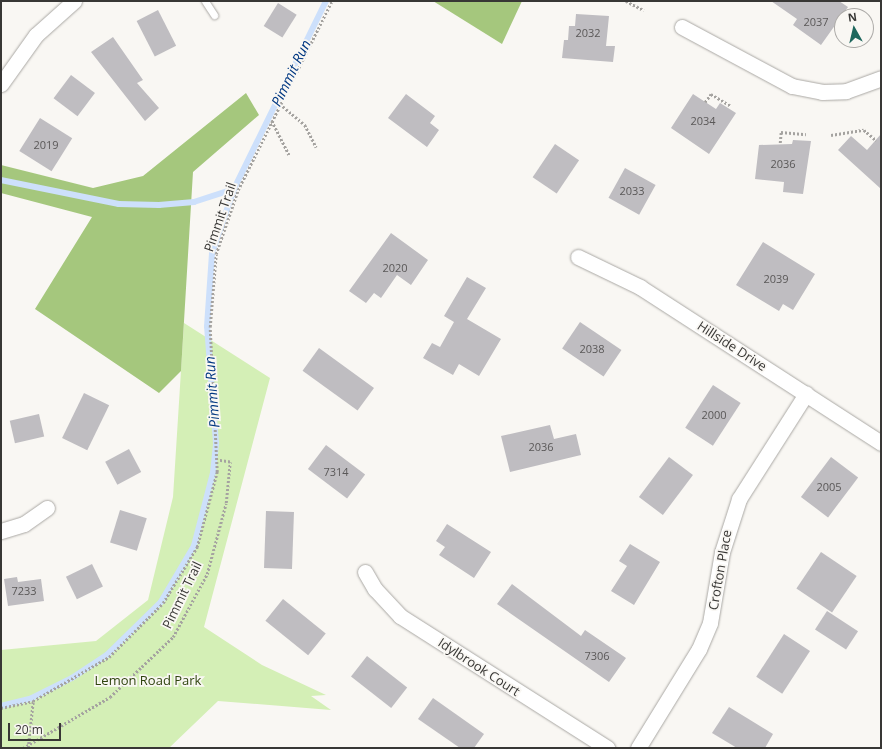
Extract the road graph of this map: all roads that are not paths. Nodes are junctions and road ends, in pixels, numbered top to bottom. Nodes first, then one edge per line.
1 (74, 1) edge
2 (205, 1) edge
3 (214, 15) dead end
4 (682, 26) dead end
5 (881, 78) edge
6 (1, 84) edge
7 (578, 257) dead end
8 (806, 394) junction
9 (881, 443) edge
10 (47, 508) dead end
11 (1, 531) edge
12 (365, 572) dead end
13 (607, 748) edge
14 (638, 748) edge

1 - 6 street
2 - 3 lane
4 - 5 street
7 - 8 street, Hillside Drive
8 - 9 street, Hillside Drive
8 - 14 street, Crofton Place
10 - 11 street
12 - 13 street, Idylbrook Court

